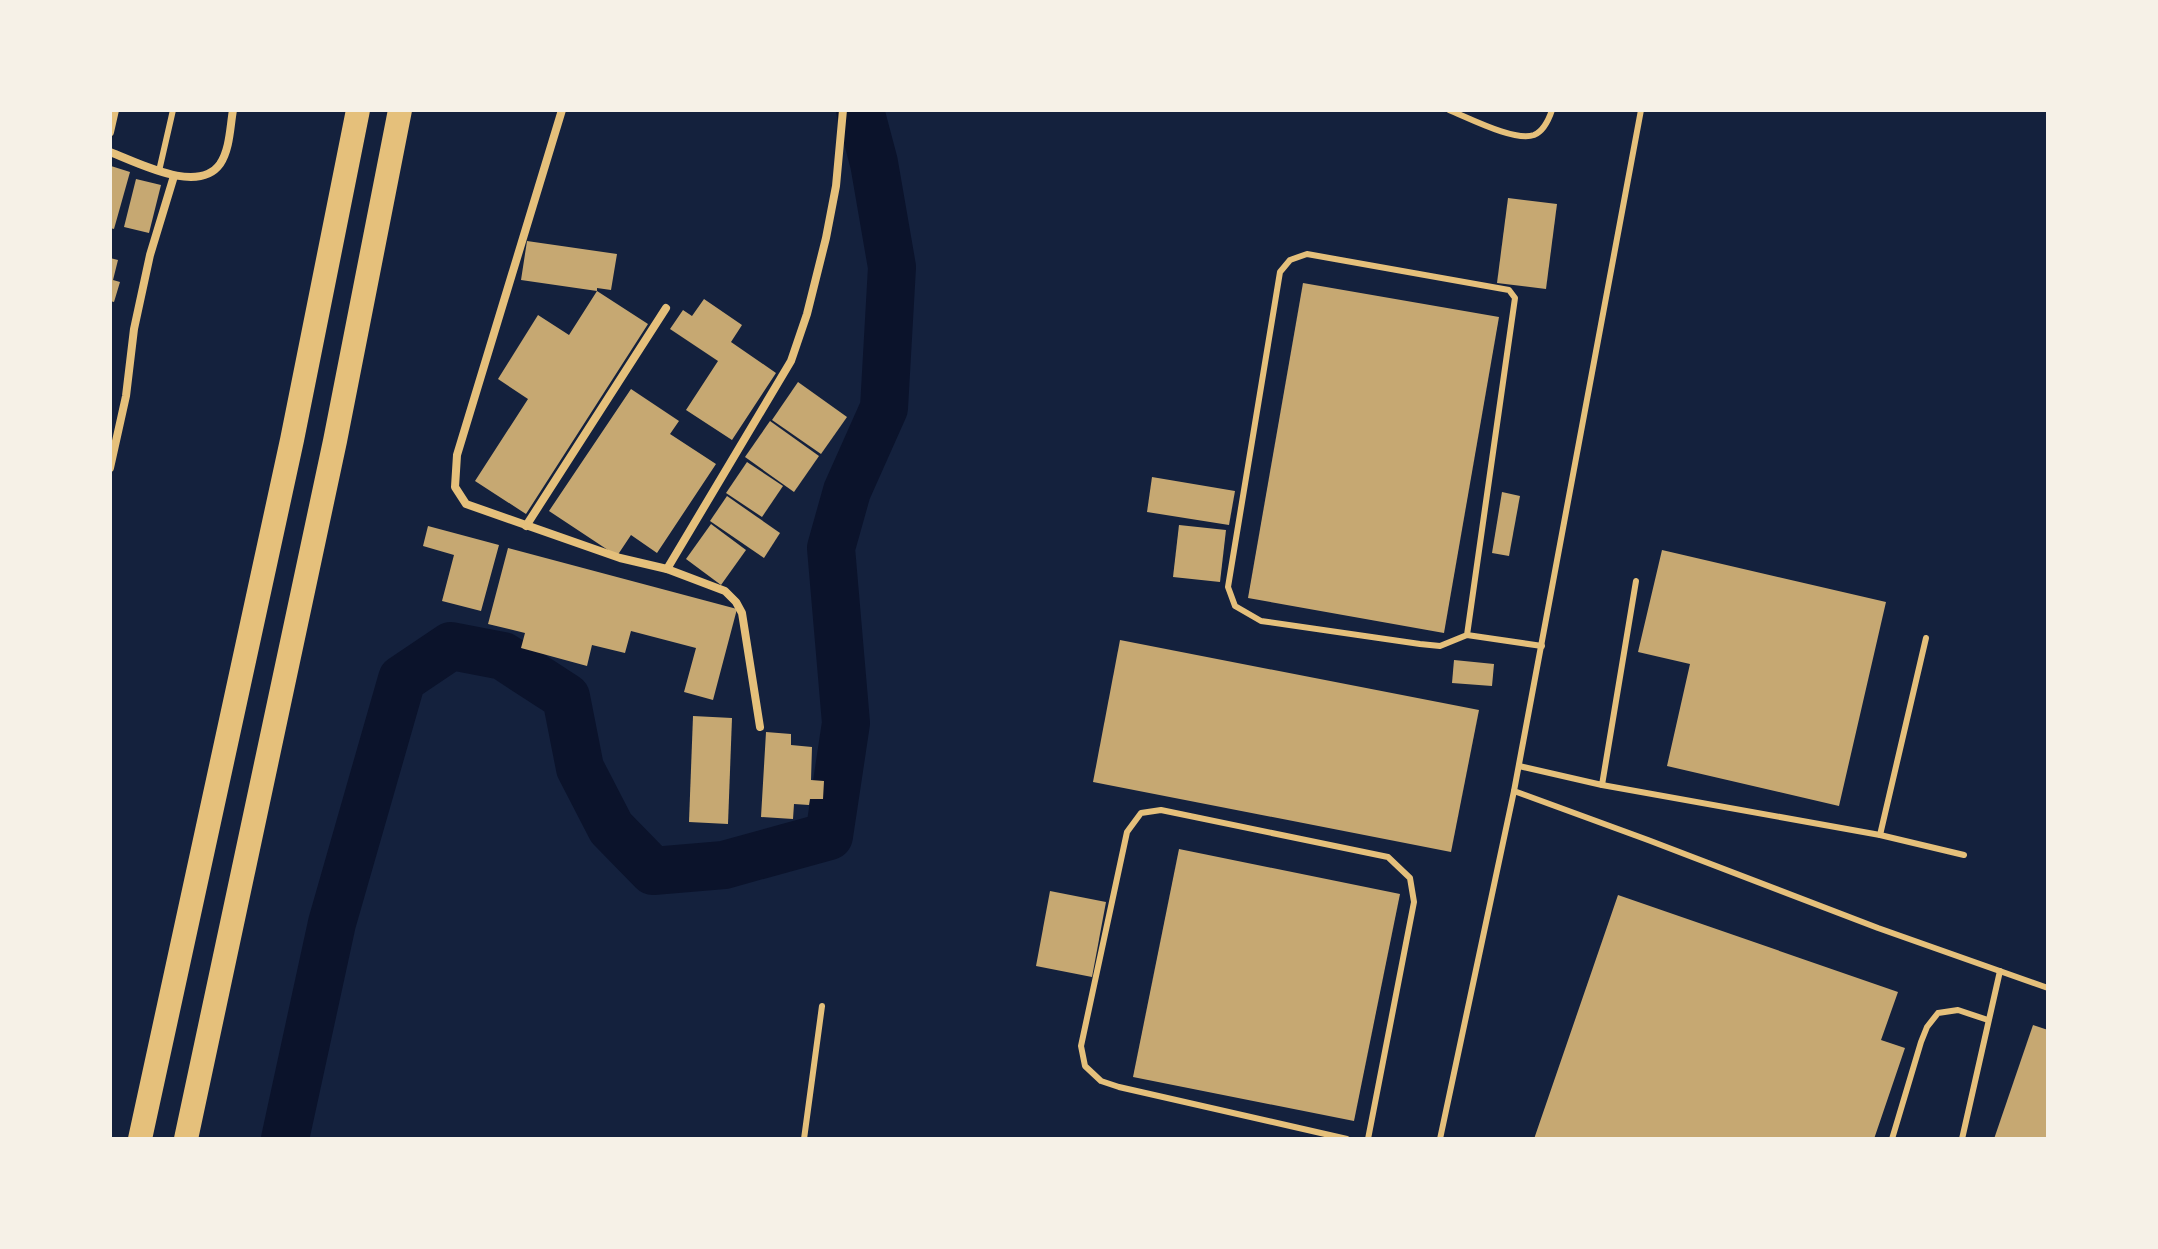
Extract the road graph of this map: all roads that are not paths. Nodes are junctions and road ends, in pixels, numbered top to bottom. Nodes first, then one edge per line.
1 (115, 110) edge
2 (173, 110) edge
3 (233, 110) edge
4 (358, 110) edge
5 (400, 110) edge
6 (562, 110) edge
7 (843, 110) edge
8 (1449, 110) edge
9 (1552, 110) edge
10 (1641, 110) edge
11 (110, 132) edge
12 (110, 152) edge
13 (159, 171) junction
14 (174, 176) junction
15 (666, 308) dead end
16 (110, 468) edge
17 (526, 526) junction
18 (667, 569) junction
19 (1636, 581) dead end
20 (1467, 635) junction
21 (1926, 638) dead end
22 (1542, 646) junction
23 (760, 727) dead end
24 (1519, 766) junction
25 (1602, 785) junction
26 (1514, 791) junction
27 (1880, 835) junction
28 (1964, 855) dead end
29 (2000, 971) junction
30 (2048, 988) edge
31 (822, 1006) dead end
32 (1988, 1020) junction
33 (140, 1139) edge
34 (186, 1139) edge
35 (804, 1139) edge
36 (1347, 1139) edge
37 (1368, 1139) edge
38 (1440, 1139) edge
39 (1892, 1139) edge
40 (1962, 1139) edge

1 - 11 street
2 - 13 lane
3 - 14 street
4 - 33 highway
5 - 34 highway
6 - 17 street
7 - 18 street
8 - 9 lane
10 - 22 lane
12 - 13 street
13 - 14 street
14 - 16 street
15 - 17 street
17 - 18 street
18 - 23 street
19 - 25 lane
20 - 20 lane
20 - 22 lane
21 - 27 lane
22 - 24 lane
24 - 25 lane
24 - 26 lane
25 - 27 lane
26 - 29 lane
26 - 38 lane
27 - 28 lane
29 - 30 lane
29 - 32 lane
31 - 35 lane
32 - 39 lane
32 - 40 lane
36 - 37 lane

